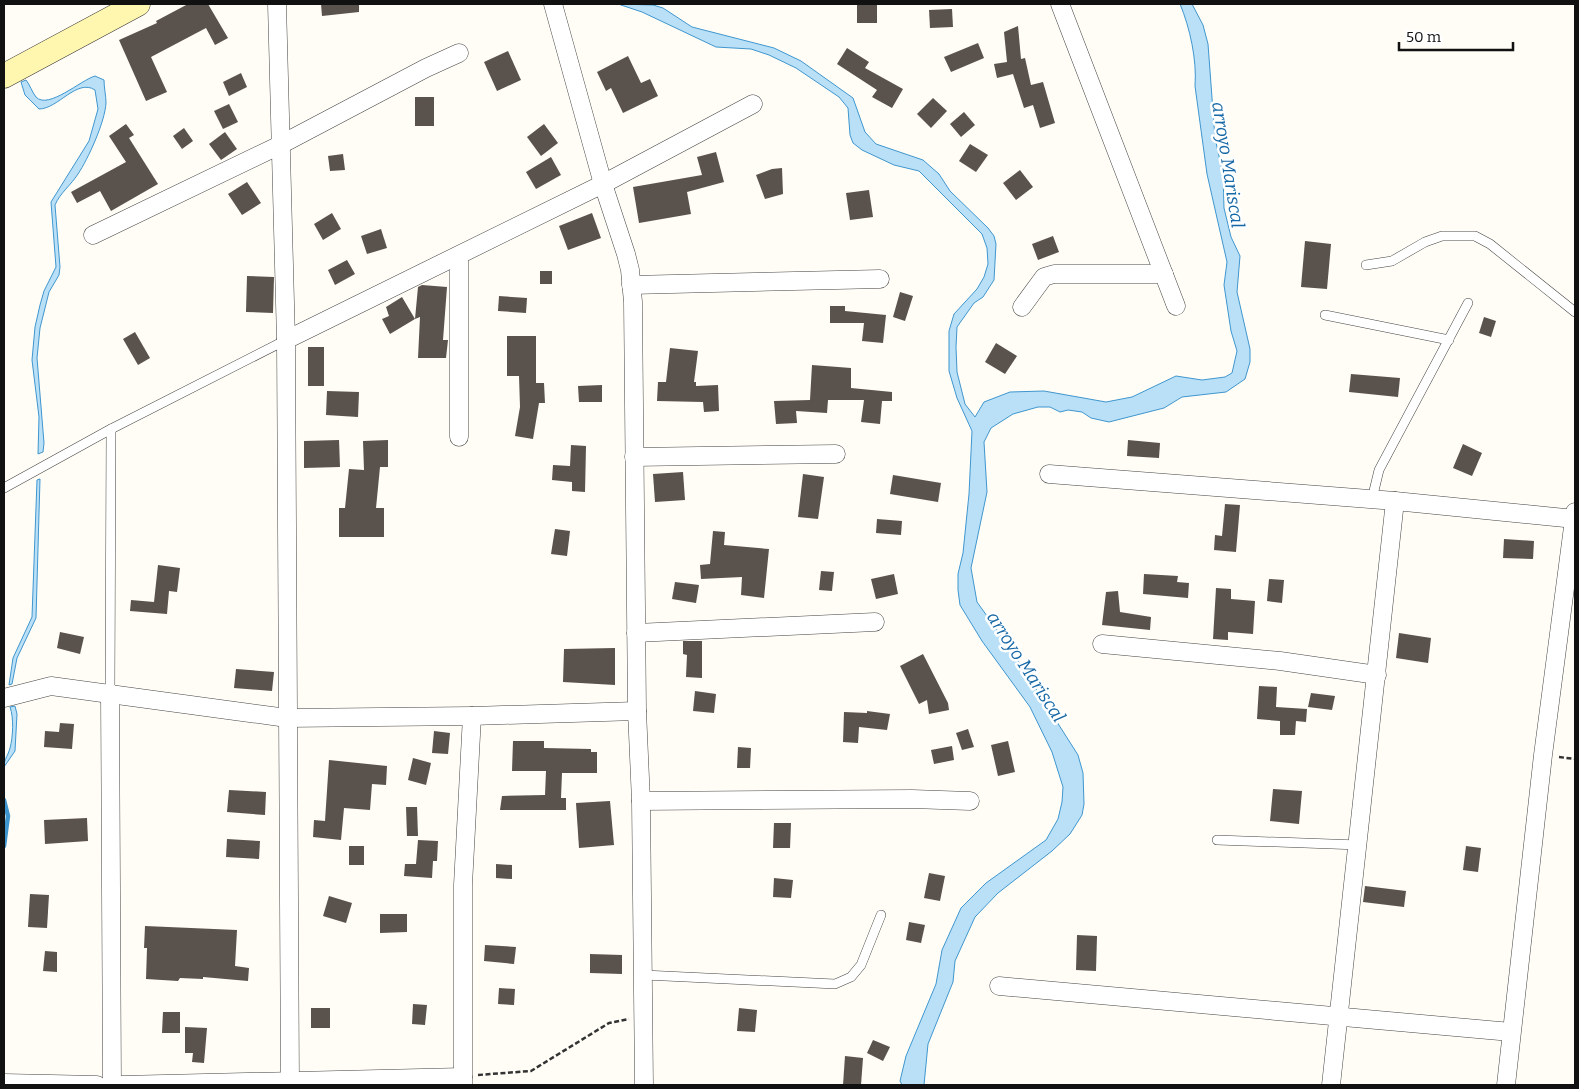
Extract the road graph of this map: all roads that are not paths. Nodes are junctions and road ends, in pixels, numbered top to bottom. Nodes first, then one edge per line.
1 (138, 4) edge
2 (278, 4) edge
3 (553, 4) edge
4 (1060, 4) edge
5 (459, 53) dead end
6 (4, 76) edge
7 (753, 104) dead end
8 (280, 145) junction
9 (603, 184) junction
10 (93, 235) dead end
11 (459, 256) junction
12 (1366, 264) dead end
13 (1164, 274) junction
14 (880, 280) dead end
15 (631, 285) junction
16 (1468, 303) dead end
17 (1176, 306) dead end
18 (1022, 307) dead end
19 (1575, 312) edge
20 (1325, 315) dead end
21 (286, 340) junction
22 (1449, 340) junction
23 (111, 429) junction
24 (459, 437) dead end
25 (836, 454) dead end
26 (634, 456) junction
27 (1049, 474) dead end
28 (4, 488) edge
29 (1372, 499) junction
30 (1395, 500) junction
31 (1574, 516) edge
32 (875, 622) dead end
33 (636, 633) junction
34 (1102, 644) dead end
35 (1377, 675) junction
36 (110, 693) junction
37 (4, 698) edge
38 (636, 711) junction
39 (472, 716) junction
40 (287, 718) junction
41 (641, 801) junction
42 (970, 801) dead end
43 (1217, 840) dead end
44 (1359, 845) junction
45 (881, 915) dead end
46 (644, 974) junction
47 (999, 986) dead end
48 (1338, 1017) junction
49 (1511, 1032) junction
50 (463, 1081) edge
51 (290, 1082) edge
52 (4, 1083) edge
53 (96, 1085) edge
54 (112, 1085) edge
55 (122, 1085) edge
56 (644, 1085) edge
57 (1331, 1085) edge
58 (1506, 1085) edge

1 - 6 main road
2 - 8 street
3 - 9 street
4 - 13 street
5 - 8 street
7 - 9 street
8 - 10 street
8 - 21 street
9 - 11 street
9 - 15 street
11 - 21 street
11 - 24 street
12 - 19 lane
13 - 17 street
13 - 18 street
14 - 15 street
15 - 26 street
16 - 22 lane
20 - 22 lane
21 - 23 lane
21 - 40 street
22 - 29 lane
23 - 28 lane
23 - 36 lane
25 - 26 street
26 - 33 street
27 - 29 street
29 - 30 street
30 - 31 street
30 - 35 street
31 - 49 street
32 - 33 street
33 - 38 street
34 - 35 street
35 - 44 street
36 - 37 street
36 - 40 street
36 - 54 street
38 - 39 street
38 - 41 street
39 - 40 street
39 - 50 street
40 - 51 street
41 - 42 street
41 - 46 street
43 - 44 lane
44 - 48 street
45 - 46 lane
46 - 56 street
47 - 48 street
48 - 49 street
48 - 57 street
49 - 58 street
50 - 51 street
51 - 55 street
52 - 53 street

